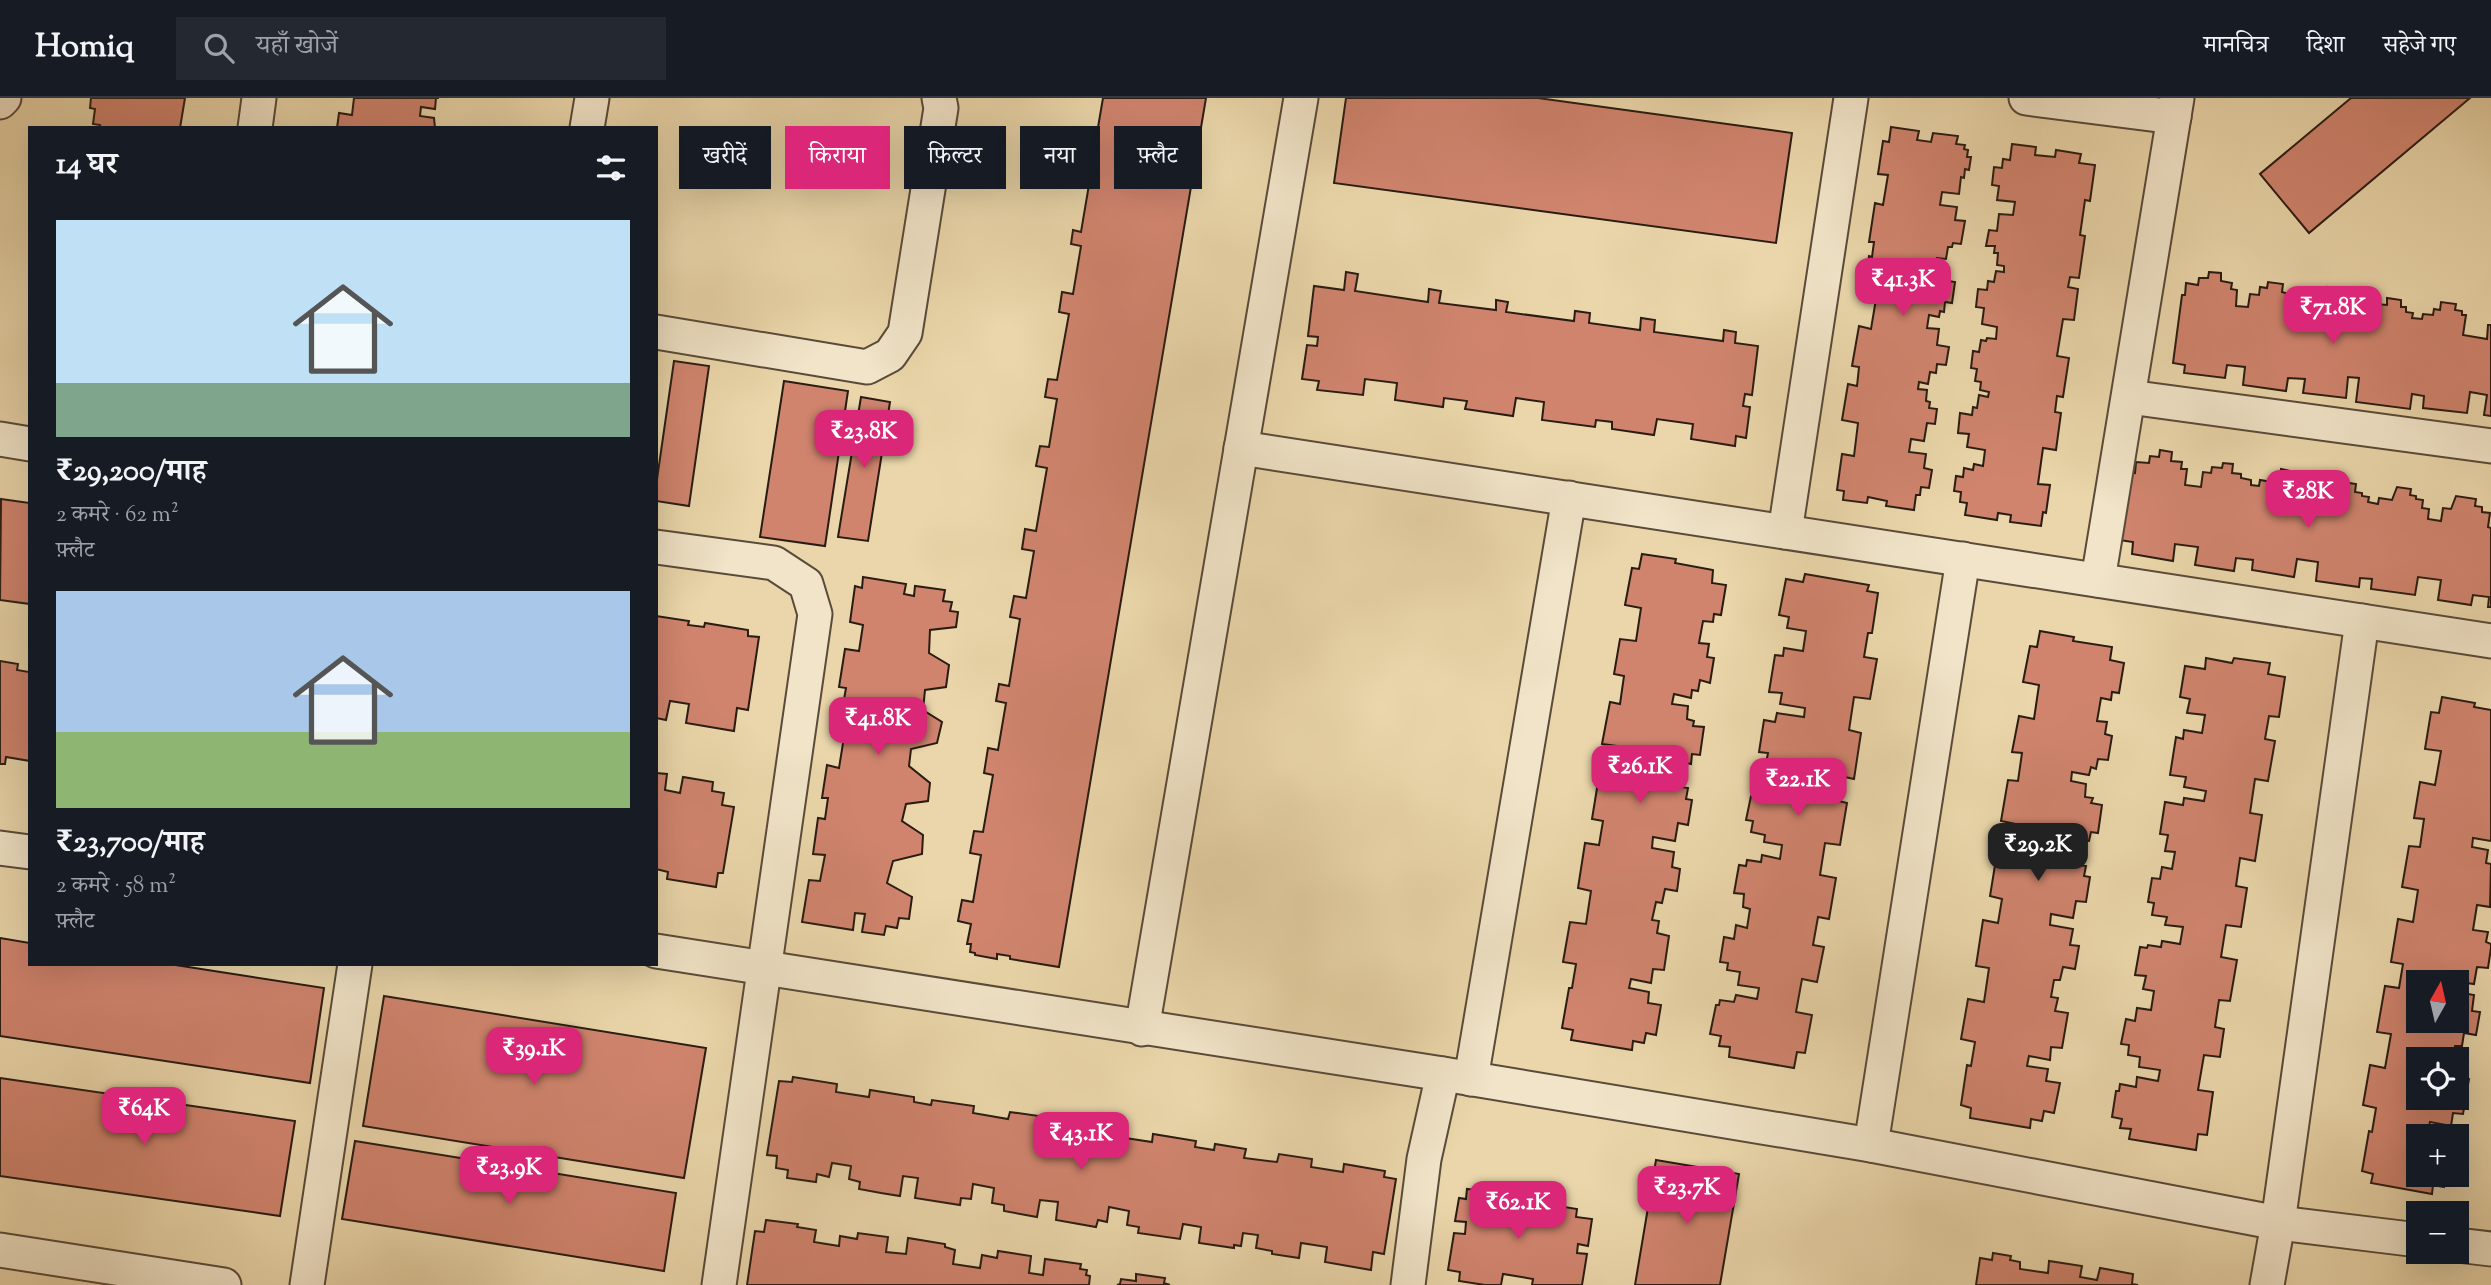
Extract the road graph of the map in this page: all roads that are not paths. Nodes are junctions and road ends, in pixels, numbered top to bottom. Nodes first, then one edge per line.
1 (4, 98) edge
2 (259, 98) edge
3 (592, 98) edge
4 (939, 98) edge
5 (1301, 98) edge
6 (1851, 98) edge
7 (2026, 98) edge
8 (0, 102) edge
9 (2175, 107) edge
10 (255, 126) edge
11 (587, 126) edge
12 (658, 332) edge
13 (2129, 397) junction
14 (0, 439) edge
15 (28, 444) edge
16 (2491, 446) edge
17 (1241, 448) junction
18 (1569, 498) junction
19 (1785, 532) junction
20 (658, 547) edge
21 (1963, 559) junction
22 (2098, 580) junction
23 (2362, 621) junction
24 (2491, 640) edge
25 (0, 848) edge
26 (28, 852) edge
27 (658, 951) edge
28 (355, 966) edge
29 (763, 968) junction
30 (1142, 1029) junction
31 (1457, 1076) junction
32 (1871, 1145) junction
33 (2278, 1223) junction
34 (2406, 1239) edge
35 (2469, 1246) edge
36 (2491, 1249) edge
37 (0, 1250) edge
38 (224, 1285) edge
39 (307, 1285) edge
40 (719, 1285) edge
41 (1408, 1285) edge
42 (2267, 1285) edge

1 - 8 street
2 - 10 street
3 - 11 street
4 - 12 street
5 - 17 street
6 - 19 street
7 - 9 street
9 - 13 street
13 - 16 street
13 - 22 street
14 - 15 street
17 - 18 street
17 - 30 street
18 - 19 street
18 - 31 street
19 - 21 street
20 - 29 street
21 - 22 street
21 - 32 street
22 - 23 street
23 - 24 street
23 - 33 street
25 - 26 street
27 - 29 street
28 - 39 street
29 - 30 street
29 - 40 street
30 - 31 street
31 - 32 street
31 - 41 street
32 - 33 street
33 - 34 street
33 - 42 street
35 - 36 street
37 - 38 street

